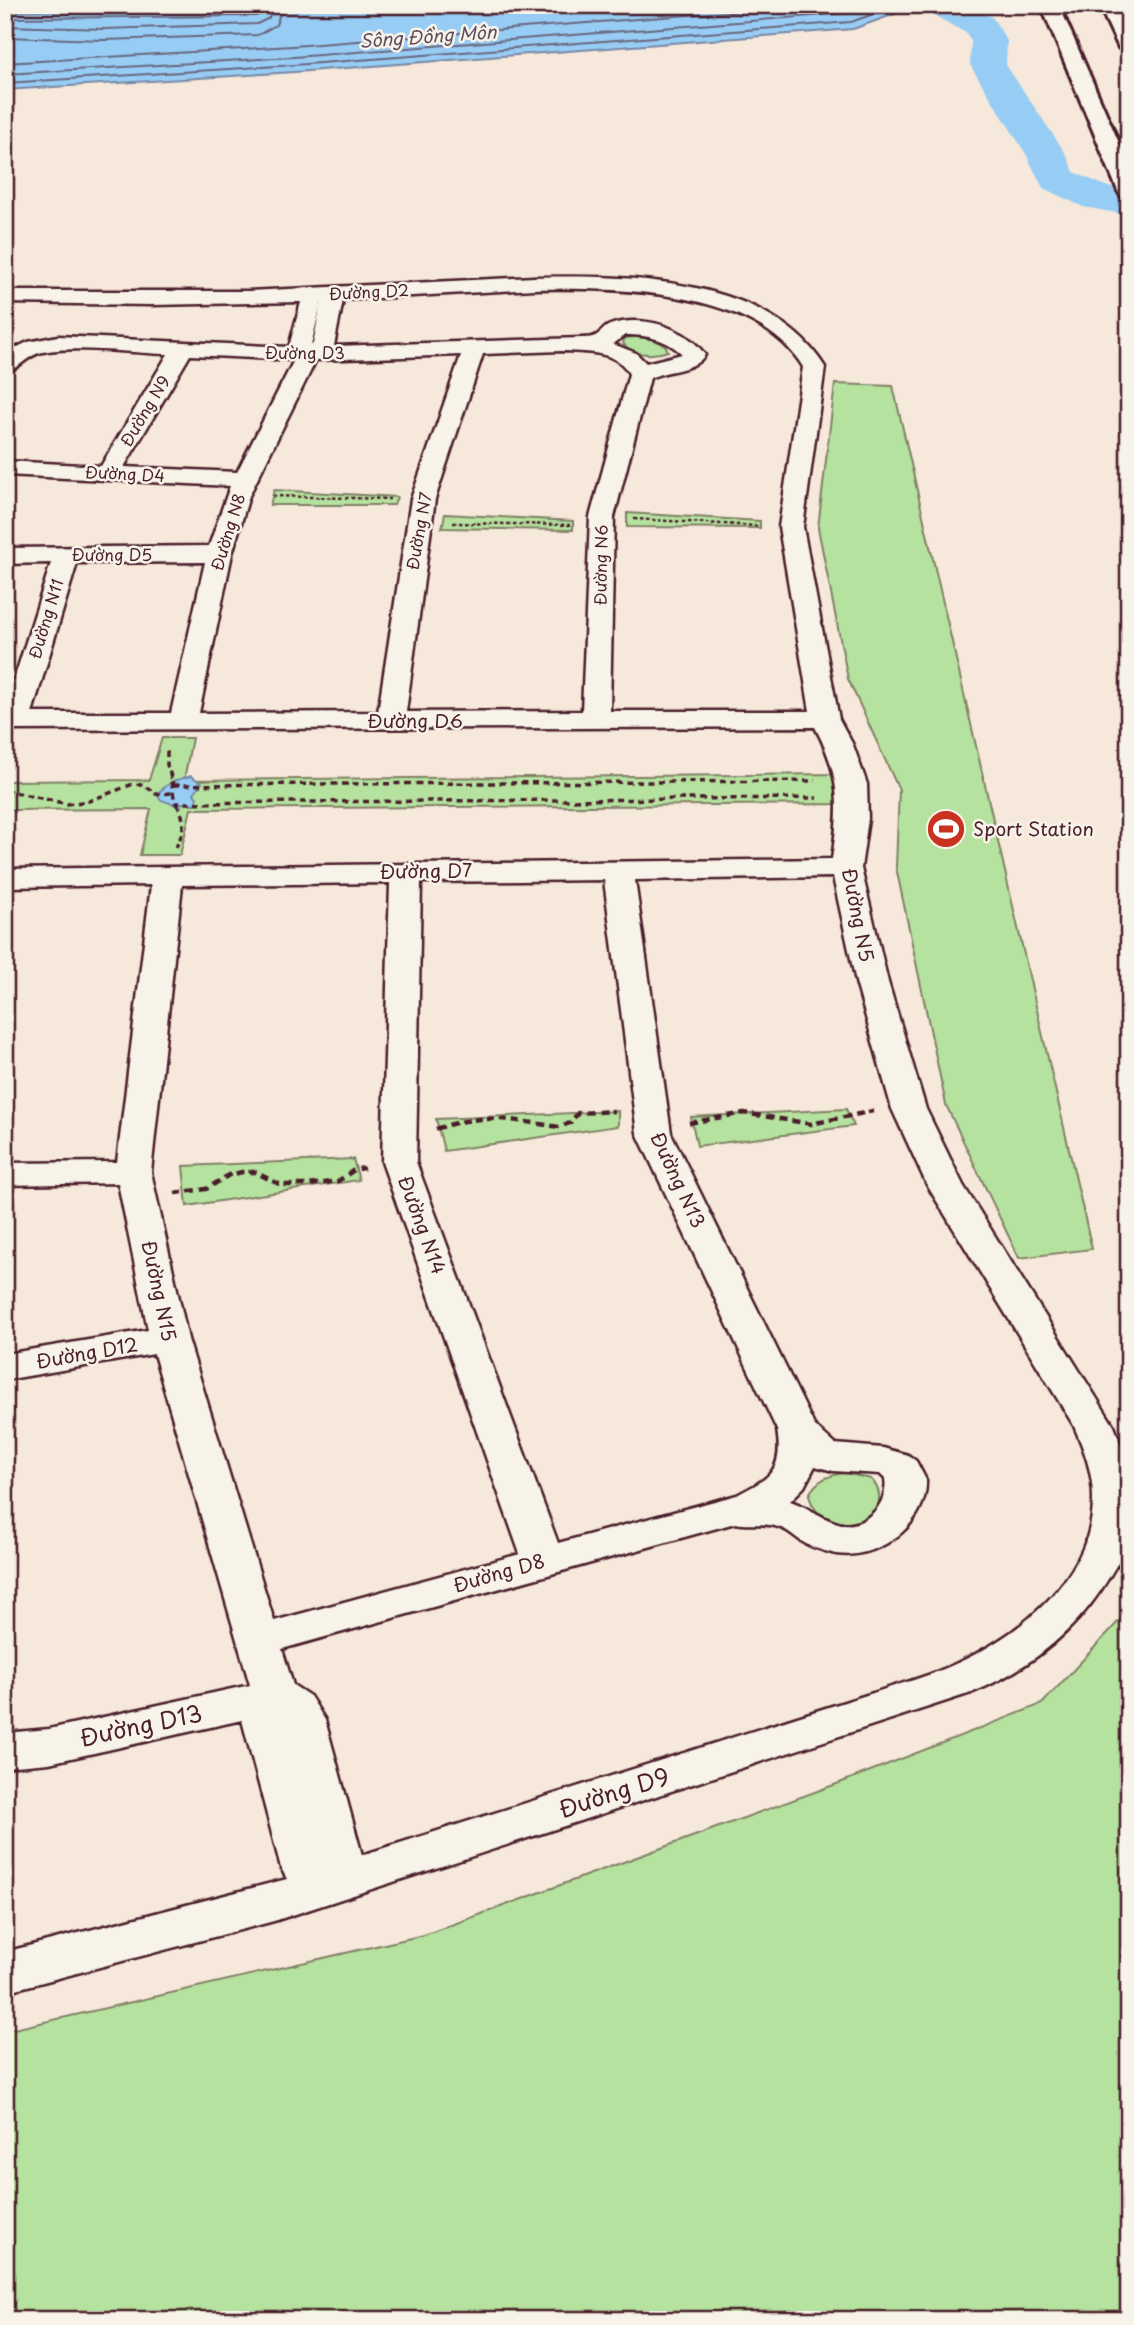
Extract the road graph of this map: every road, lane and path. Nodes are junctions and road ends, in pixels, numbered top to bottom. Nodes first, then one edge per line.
1 (1050, 5) edge
2 (1108, 5) edge
3 (1129, 48) edge
4 (1129, 191) edge
5 (322, 295) junction
6 (5, 297) edge
7 (731, 305) joint
8 (580, 345) junction
9 (474, 348) junction
10 (182, 350) junction
11 (308, 354) junction
12 (5, 366) edge
13 (640, 374) junction
14 (5, 468) edge
15 (108, 473) junction
16 (241, 488) junction
17 (421, 511) junction
18 (602, 522) junction
19 (791, 527) junction
20 (219, 554) junction
21 (5, 556) edge
22 (66, 556) junction
23 (825, 719) junction
24 (596, 720) junction
25 (183, 721) junction
26 (10, 722) edge
27 (391, 722) junction
28 (174, 785) junction
29 (852, 789) junction
30 (5, 790) edge
31 (173, 793) junction
32 (175, 803) junction
33 (846, 868) junction
34 (618, 870) junction
35 (405, 872) junction
36 (168, 874) junction
37 (5, 878) edge
38 (909, 1109) junction
39 (652, 1122) junction
40 (400, 1151) junction
41 (5, 1174) edge
42 (136, 1183) junction
43 (169, 1339) junction
44 (5, 1367) edge
45 (797, 1430) junction
46 (1112, 1479) joint
47 (739, 1510) junction
48 (543, 1560) junction
49 (260, 1640) junction
50 (275, 1696) junction
51 (5, 1750) edge
52 (331, 1884) junction
53 (5, 1972) edge

1 - 4 highway
2 - 3 highway
5 - 6 street, Đường D2
5 - 7 street, Đường D2
5 - 11 street, Đường N8
7 - 19 street, Đường N5
8 - 9 street, Đường D3
8 - 13 street
8 - 13 street
9 - 11 street, Đường D3
9 - 17 street, Đường N7
10 - 11 street, Đường D3
10 - 12 street, Đường D3
10 - 15 street, Đường N9
11 - 16 street, Đường N8
13 - 18 street, Đường N6
14 - 15 street, Đường D4
15 - 16 street, Đường D4
16 - 17 path
16 - 20 street, Đường N8
17 - 18 path
17 - 27 street, Đường N7
18 - 19 path
18 - 24 street, Đường N6
19 - 23 street, Đường N5
20 - 22 street, Đường D5
20 - 25 street, Đường N8
21 - 22 street, Đường D5
22 - 26 street, Đường N11
23 - 24 street, Đường D6
23 - 29 street, Đường N5
24 - 27 street, Đường D6
25 - 26 street, Đường D6
25 - 27 street, Đường D6
25 - 28 path
28 - 29 path
28 - 31 path
29 - 32 path
29 - 33 street, Đường N5
30 - 31 path
31 - 32 path
32 - 36 path
33 - 34 street, Đường D7
33 - 38 street, Đường N5
34 - 35 street, Đường D7
34 - 39 street, Đường N13
35 - 36 street, Đường D7
35 - 40 street, Đường N14
36 - 37 street, Đường D7
36 - 42 street, Đường N15
38 - 39 path
38 - 46 street, Đường N5
39 - 40 path
39 - 45 street, Đường N13
40 - 42 path
40 - 48 street, Đường N14
41 - 42 street
42 - 43 street, Đường N15
43 - 44 street, Đường D12
43 - 49 street, Đường N15
45 - 47 street, Đường N13
45 - 47 street, Đường N13
46 - 52 street, Đường D9
47 - 48 street, Đường D8
48 - 49 street, Đường D8
49 - 50 street, Đường N15
50 - 51 street, Đường D13
50 - 52 street
52 - 53 street, Đường D9

